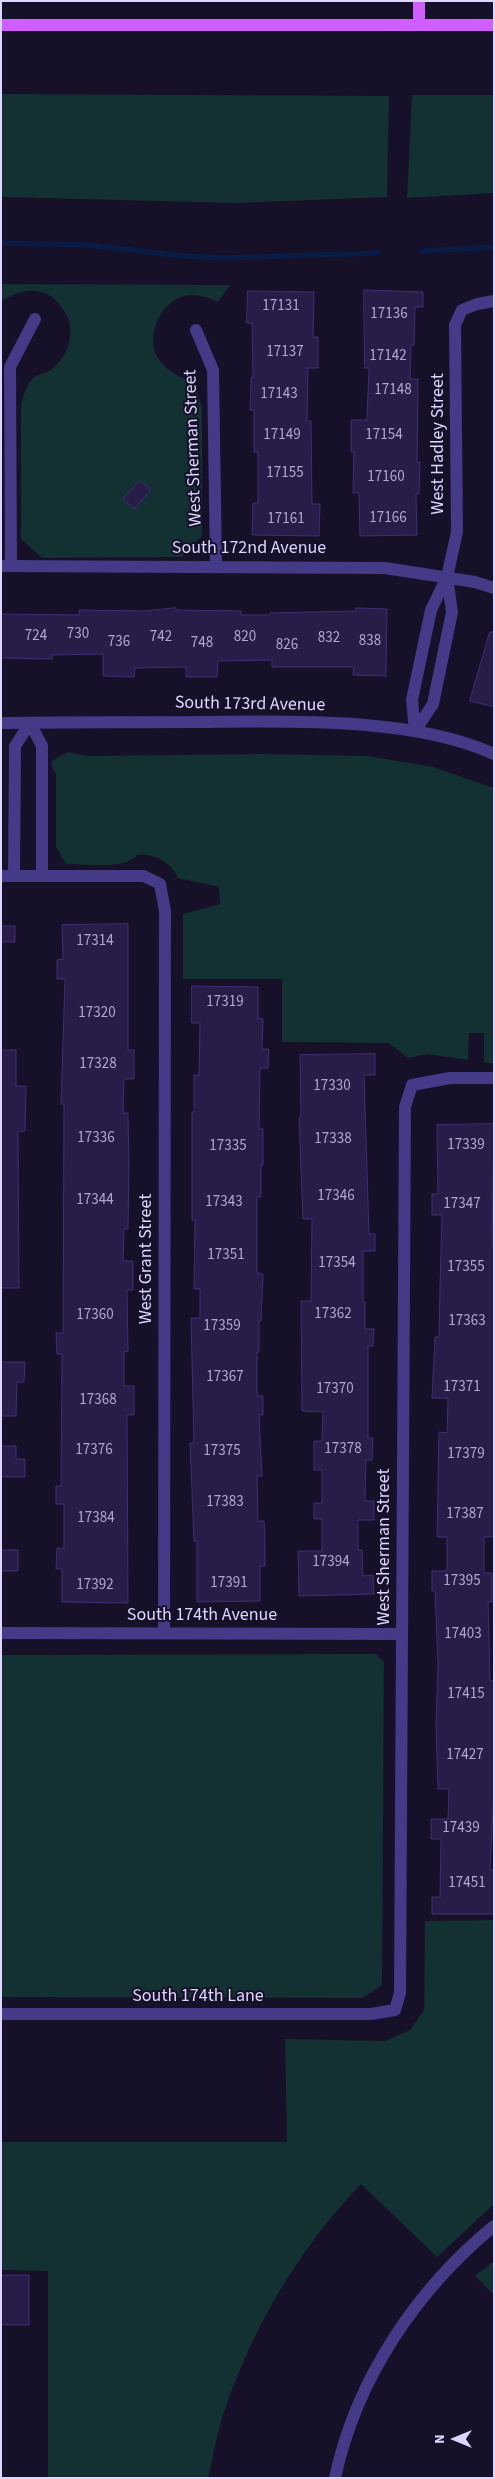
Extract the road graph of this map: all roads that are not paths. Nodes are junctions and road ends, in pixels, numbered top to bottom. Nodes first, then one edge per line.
1 (419, 1) edge
2 (419, 24) junction
3 (1, 25) edge
4 (494, 25) edge
5 (494, 301) edge
6 (34, 319) dead end
7 (196, 330) dead end
8 (6, 566) edge
9 (216, 567) junction
10 (447, 577) junction
11 (494, 588) edge
12 (30, 722) junction
13 (1, 723) edge
14 (415, 731) junction
15 (494, 754) edge
16 (8, 876) edge
17 (42, 876) junction
18 (494, 1078) edge
19 (1, 1633) edge
20 (164, 1634) junction
21 (402, 1634) junction
22 (395, 2010) joint
23 (1, 2014) edge
24 (494, 2226) edge
25 (335, 2478) edge

1 - 2 main road
2 - 3 main road
2 - 4 main road
5 - 10 street, West Hadley Street
6 - 8 street
7 - 9 street, West Sherman Street
8 - 9 street, South 172nd Avenue
9 - 10 street, South 172nd Avenue
10 - 11 street, South 172nd Avenue
10 - 14 street, West Hadley Street
10 - 14 street, West Hadley Street
12 - 13 street, South 173rd Avenue
12 - 14 street, South 173rd Avenue
12 - 16 street
12 - 17 street
14 - 15 street, South 173rd Avenue
16 - 17 street
17 - 20 street, West Grant Street
18 - 21 street, West Sherman Street
19 - 20 street, South 174th Avenue
20 - 21 street, South 174th Avenue
21 - 22 street, West Sherman Street
22 - 23 street, South 174th Lane
24 - 25 street

